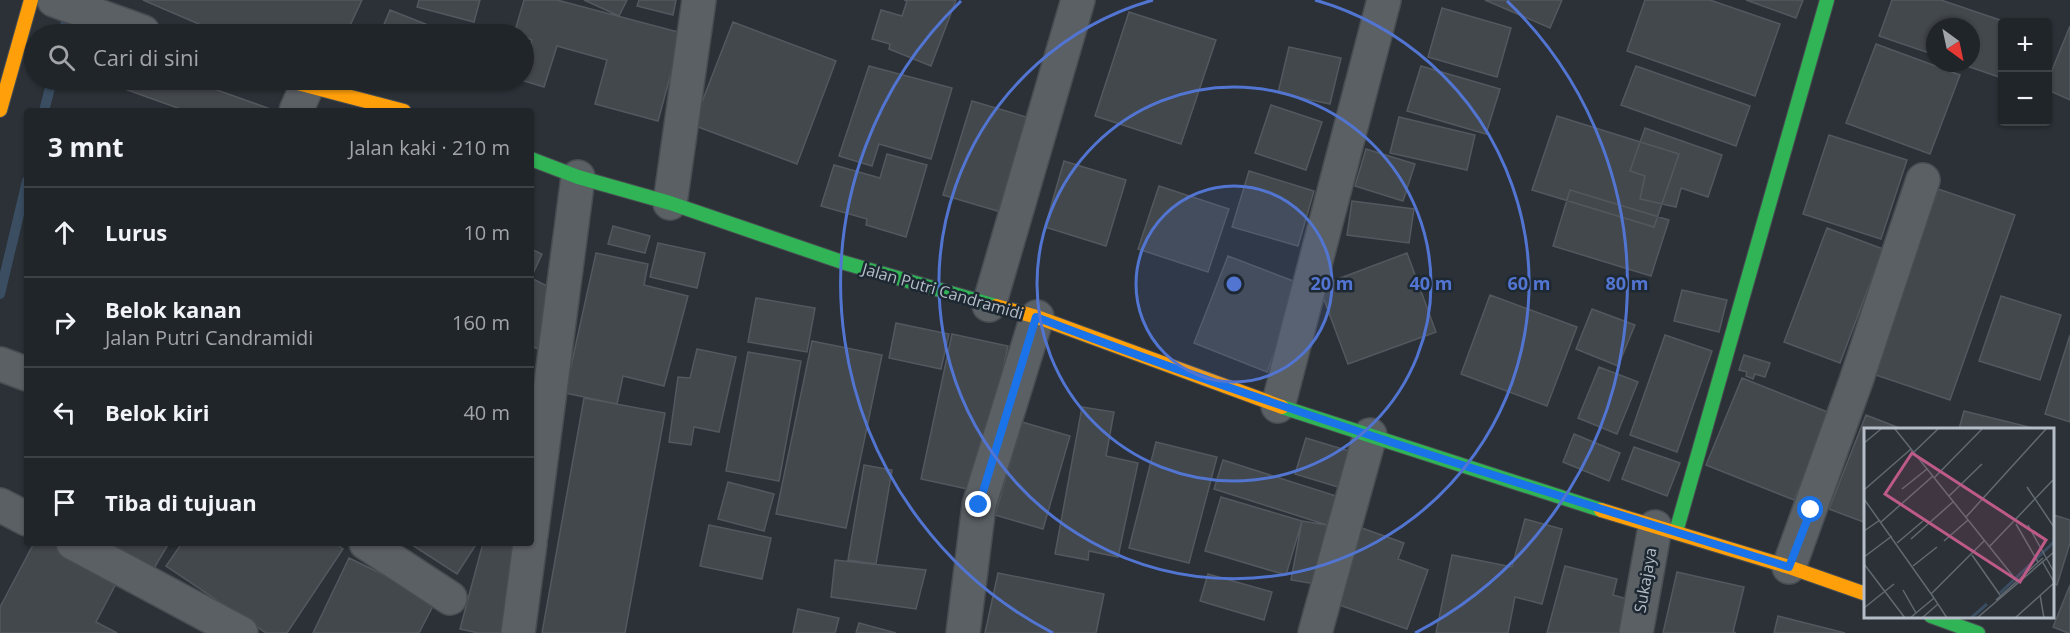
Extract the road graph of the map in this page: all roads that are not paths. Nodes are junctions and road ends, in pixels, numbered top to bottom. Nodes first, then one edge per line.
1 (32, 0) edge
2 (54, 0) edge
3 (699, 0) edge
4 (1078, 0) edge
5 (1384, 0) edge
6 (1827, 0) edge
7 (25, 24) edge
8 (122, 24) edge
9 (24, 28) edge
10 (297, 92) edge
11 (387, 108) edge
12 (0, 110) edge
13 (534, 160) edge
14 (578, 177) junction
15 (1923, 180) dead end
16 (670, 203) junction
17 (989, 305) junction
18 (1036, 317) junction
19 (1278, 406) junction
20 (1370, 435) junction
21 (0, 505) edge
22 (534, 512) edge
23 (24, 517) edge
24 (1665, 529) junction
25 (79, 546) edge
26 (371, 546) edge
27 (530, 546) edge
28 (1789, 567) junction
29 (1864, 593) edge
30 (450, 598) dead end
31 (1937, 618) edge
32 (241, 633) edge
33 (518, 633) edge
34 (963, 633) edge
35 (1315, 633) edge
36 (1636, 633) edge
37 (1978, 633) edge

1 - 7 street
2 - 8 street
3 - 16 street
4 - 17 street
5 - 19 street
6 - 24 street
9 - 12 street
10 - 11 street
13 - 14 street, Jalan Putri Candramidi
14 - 16 street, Jalan Putri Candramidi
14 - 22 street
15 - 28 street
16 - 17 street, Jalan Putri Candramidi
17 - 18 street, Jalan Putri Candramidi
18 - 19 street, Jalan Putri Candramidi
18 - 34 street
19 - 20 street, Jalan Putri Candramidi
20 - 24 street, Jalan Putri Candramidi
20 - 35 street
21 - 23 street
24 - 28 street, Jalan Putri Candramidi
24 - 36 street, Sukajaya
25 - 32 street
26 - 30 street
27 - 33 street
28 - 29 street, Jalan Putri Candramidi
31 - 37 street

